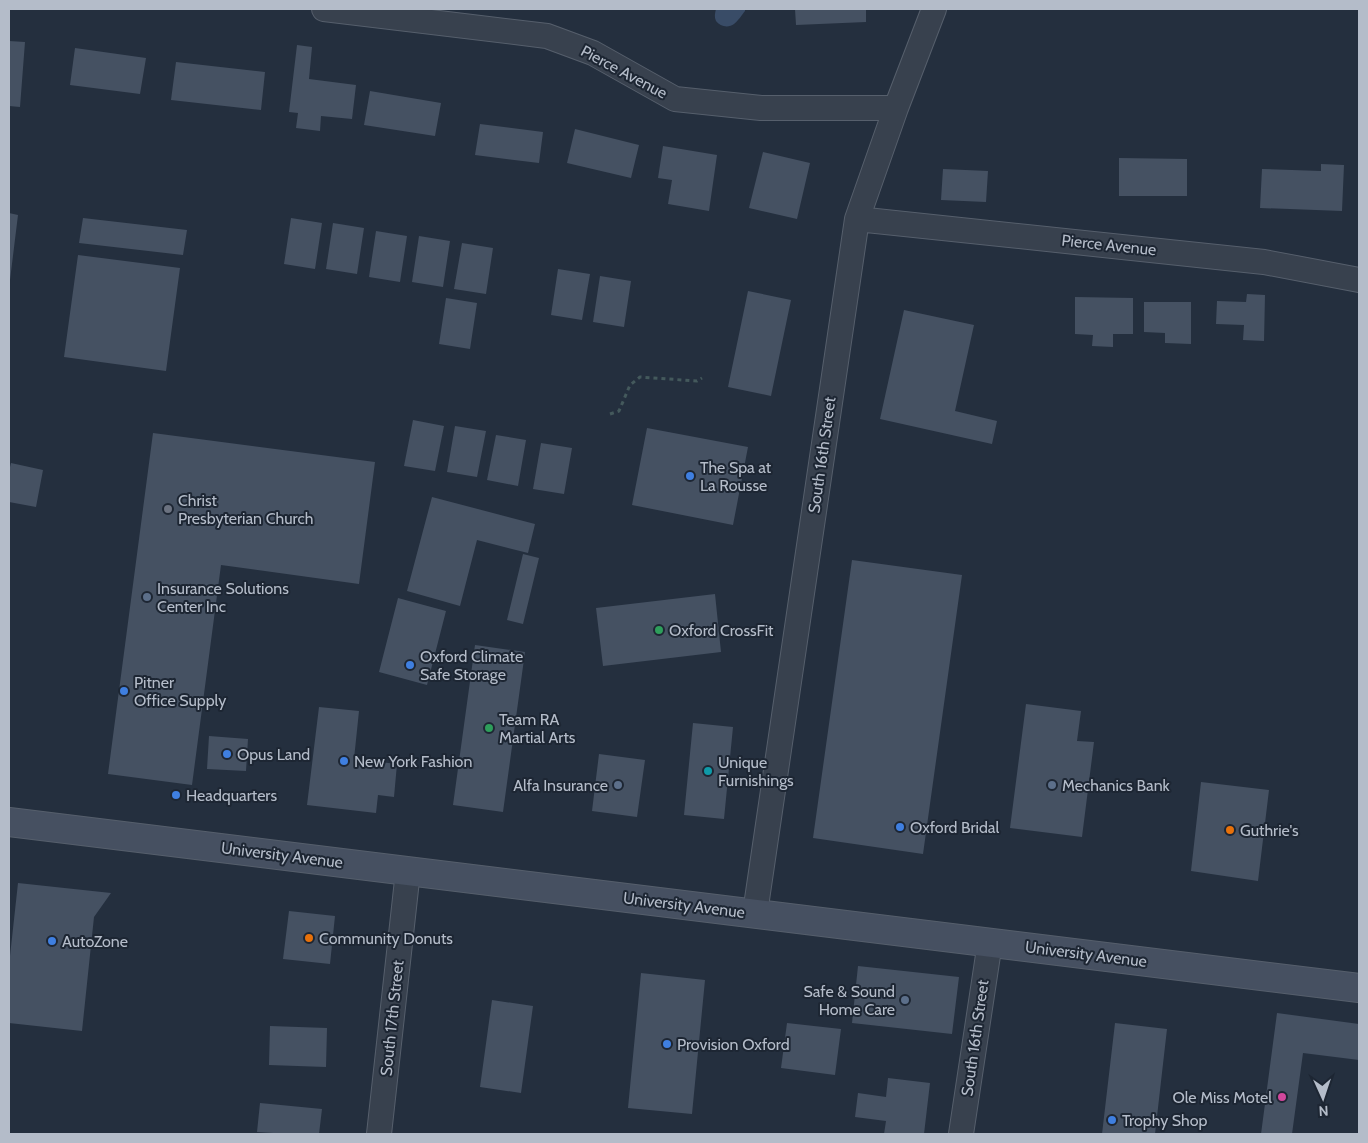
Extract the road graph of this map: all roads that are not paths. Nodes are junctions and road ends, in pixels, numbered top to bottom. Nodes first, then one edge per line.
1 (324, 9) edge
2 (934, 9) edge
3 (896, 108) junction
4 (857, 219) junction
5 (1359, 280) edge
6 (9, 822) edge
7 (408, 871) junction
8 (755, 913) junction
9 (990, 942) junction
10 (1359, 988) edge
11 (379, 1134) edge
12 (961, 1134) edge

1 - 3 street, Pierce Avenue
2 - 3 street, South 16th Street
3 - 4 street, South 16th Street
4 - 5 street, Pierce Avenue
4 - 8 street, South 16th Street
6 - 7 main road, University Avenue
7 - 8 main road, University Avenue
7 - 11 street, South 17th Street
8 - 9 main road, University Avenue
9 - 10 main road, University Avenue
9 - 12 street, South 16th Street

